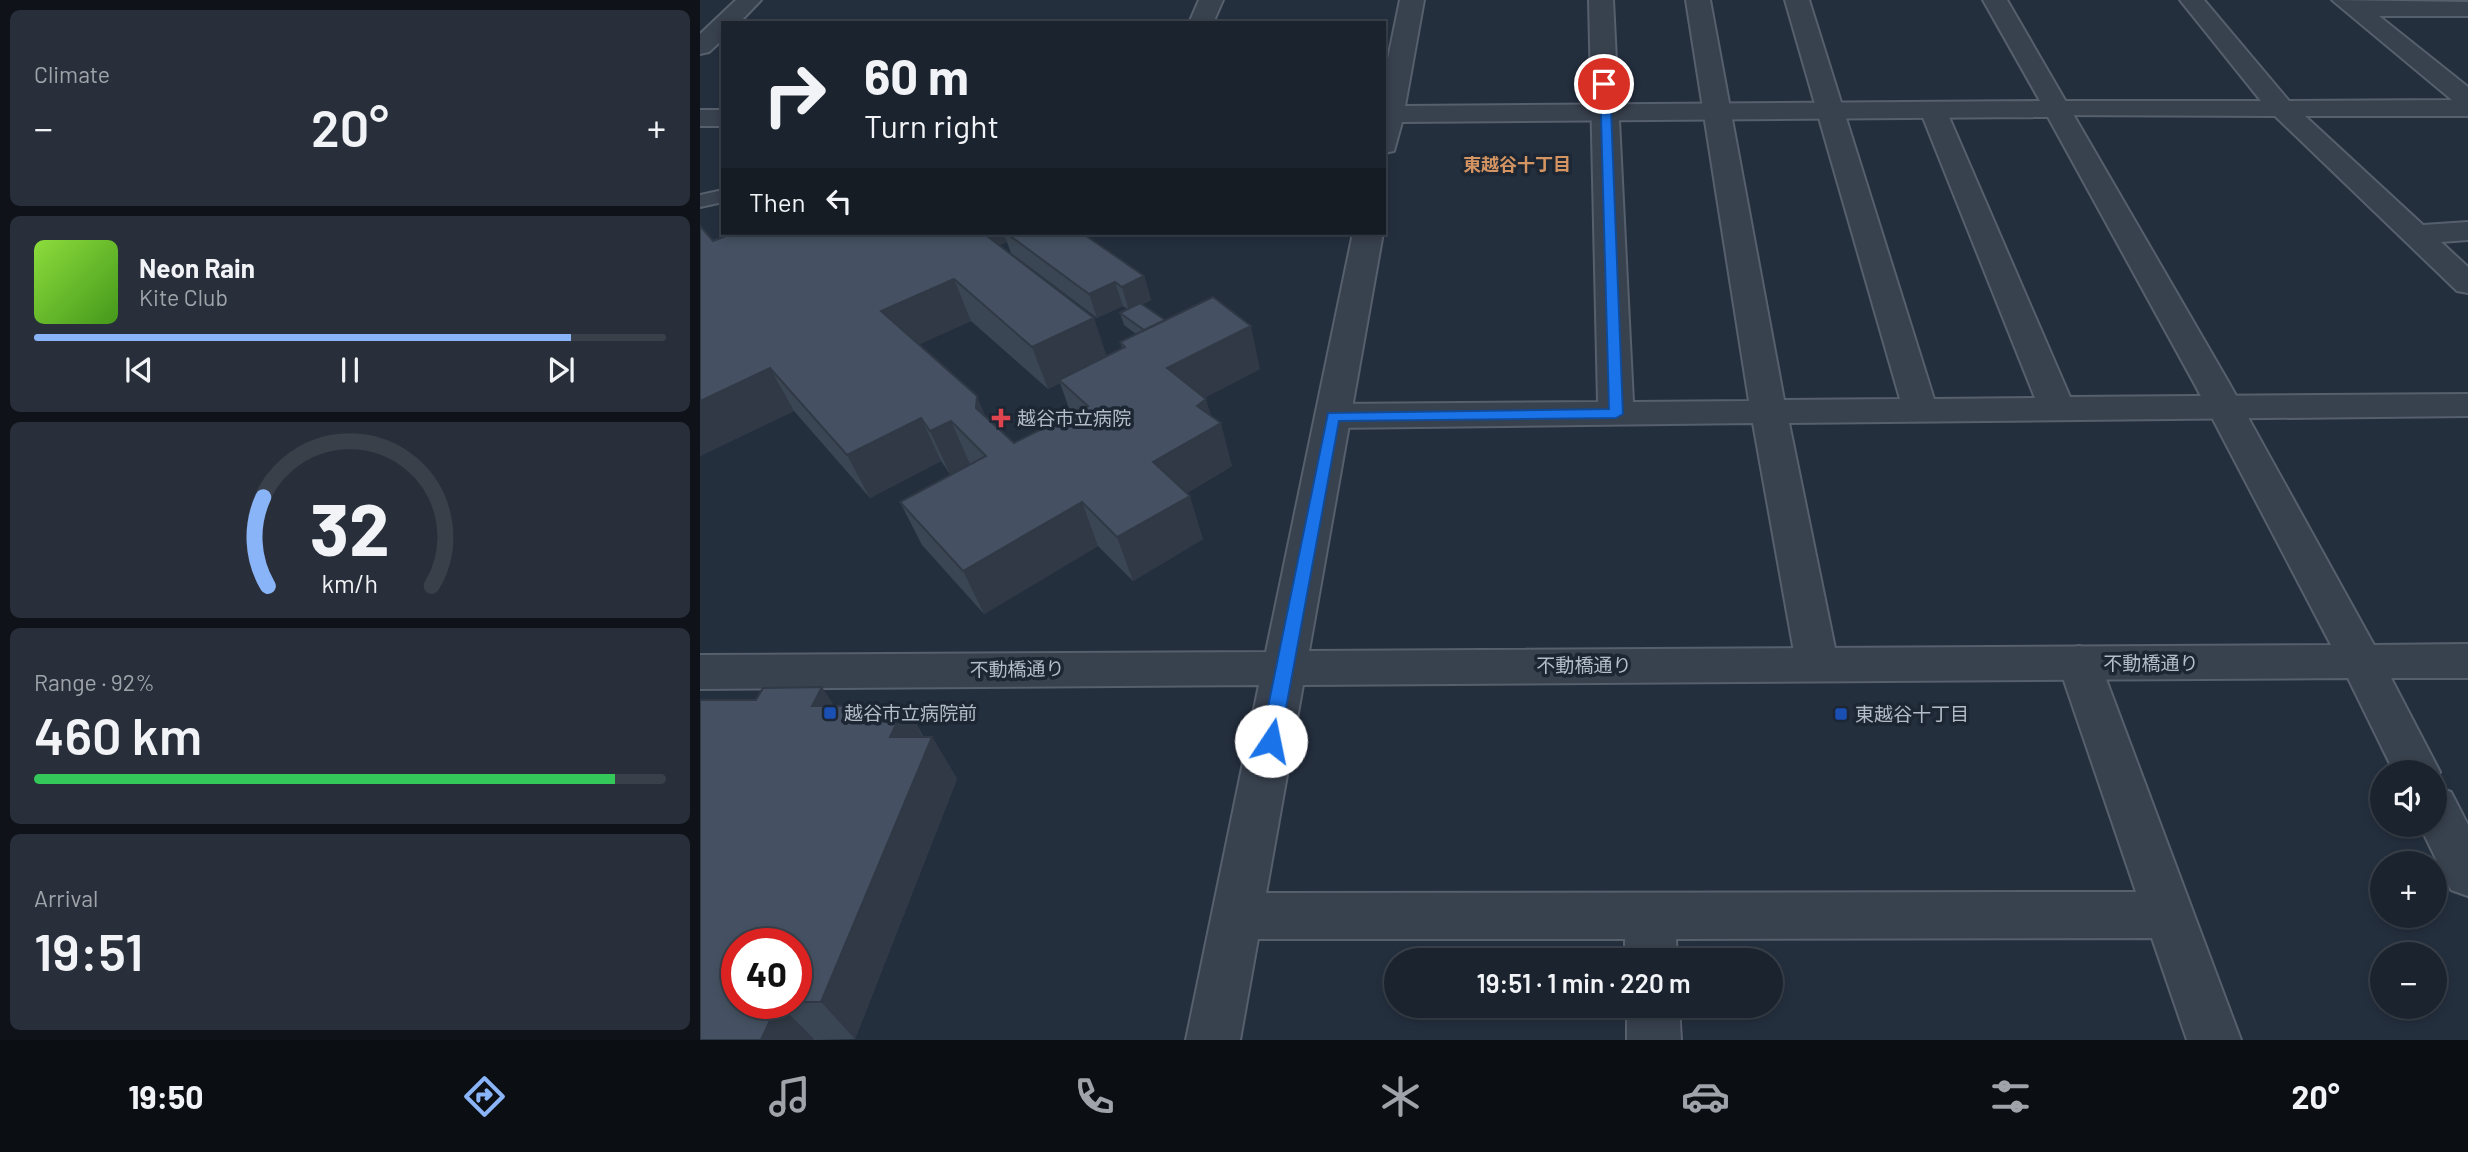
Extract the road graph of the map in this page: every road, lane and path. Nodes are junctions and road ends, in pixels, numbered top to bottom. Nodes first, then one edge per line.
1 (749, 0) edge
2 (1210, 0) edge
3 (1412, 0) edge
4 (1601, 0) edge
5 (1698, 0) edge
6 (1797, 0) edge
7 (1995, 0) edge
8 (2192, 0) edge
9 (2350, 5) edge
10 (2468, 9) edge
11 (727, 21) edge
12 (1202, 21) edge
13 (721, 27) edge
14 (700, 47) edge
15 (2468, 100) edge
16 (2282, 108) junction
17 (2468, 108) edge
18 (2057, 109) junction
19 (1830, 110) junction
20 (1933, 110) junction
21 (1605, 111) junction
22 (1717, 111) junction
23 (1387, 114) edge
24 (700, 118) edge
25 (721, 118) edge
26 (721, 196) edge
27 (700, 201) edge
28 (2468, 231) edge
29 (1368, 235) edge
30 (2416, 235) junction
31 (2468, 284) edge
32 (2468, 405) edge
33 (2225, 409) junction
34 (2058, 411) junction
35 (1921, 412) junction
36 (1769, 413) junction
37 (1616, 414) junction
38 (1333, 416) junction
39 (2468, 660) edge
40 (2363, 662) junction
41 (1817, 663) junction
42 (2079, 663) junction
43 (1285, 666) junction
44 (700, 671) edge
45 (2411, 760) edge
46 (2447, 832) edge
47 (2468, 874) edge
48 (2169, 915) junction
49 (1238, 916) junction
50 (1651, 938) edge
51 (1653, 1018) edge
52 (1213, 1040) edge
53 (1654, 1040) edge
54 (2214, 1040) edge

1 - 11 street
2 - 12 street
3 - 23 street
4 - 21 street
5 - 22 street
6 - 19 street
7 - 18 street
8 - 16 street
9 - 10 street
9 - 15 street
13 - 14 street
16 - 17 street
16 - 18 street
16 - 30 street
18 - 20 street
18 - 33 street
19 - 20 street
19 - 22 street
19 - 35 street
20 - 34 street
21 - 22 street
21 - 23 street
21 - 37 street
22 - 36 street
24 - 25 street
26 - 27 lane
28 - 30 street
29 - 38 street
30 - 31 street
32 - 33 street
33 - 34 street
33 - 40 street
34 - 35 street
35 - 36 street
36 - 37 street
36 - 41 street
37 - 38 street
38 - 43 street
39 - 40 street, 不動橋通り
40 - 42 street, 不動橋通り
40 - 45 street
41 - 42 street, 不動橋通り
41 - 43 street, 不動橋通り
42 - 48 street
43 - 44 street, 不動橋通り
43 - 49 street
46 - 47 street
48 - 50 street
48 - 54 street
49 - 50 street
49 - 52 street
51 - 53 street

